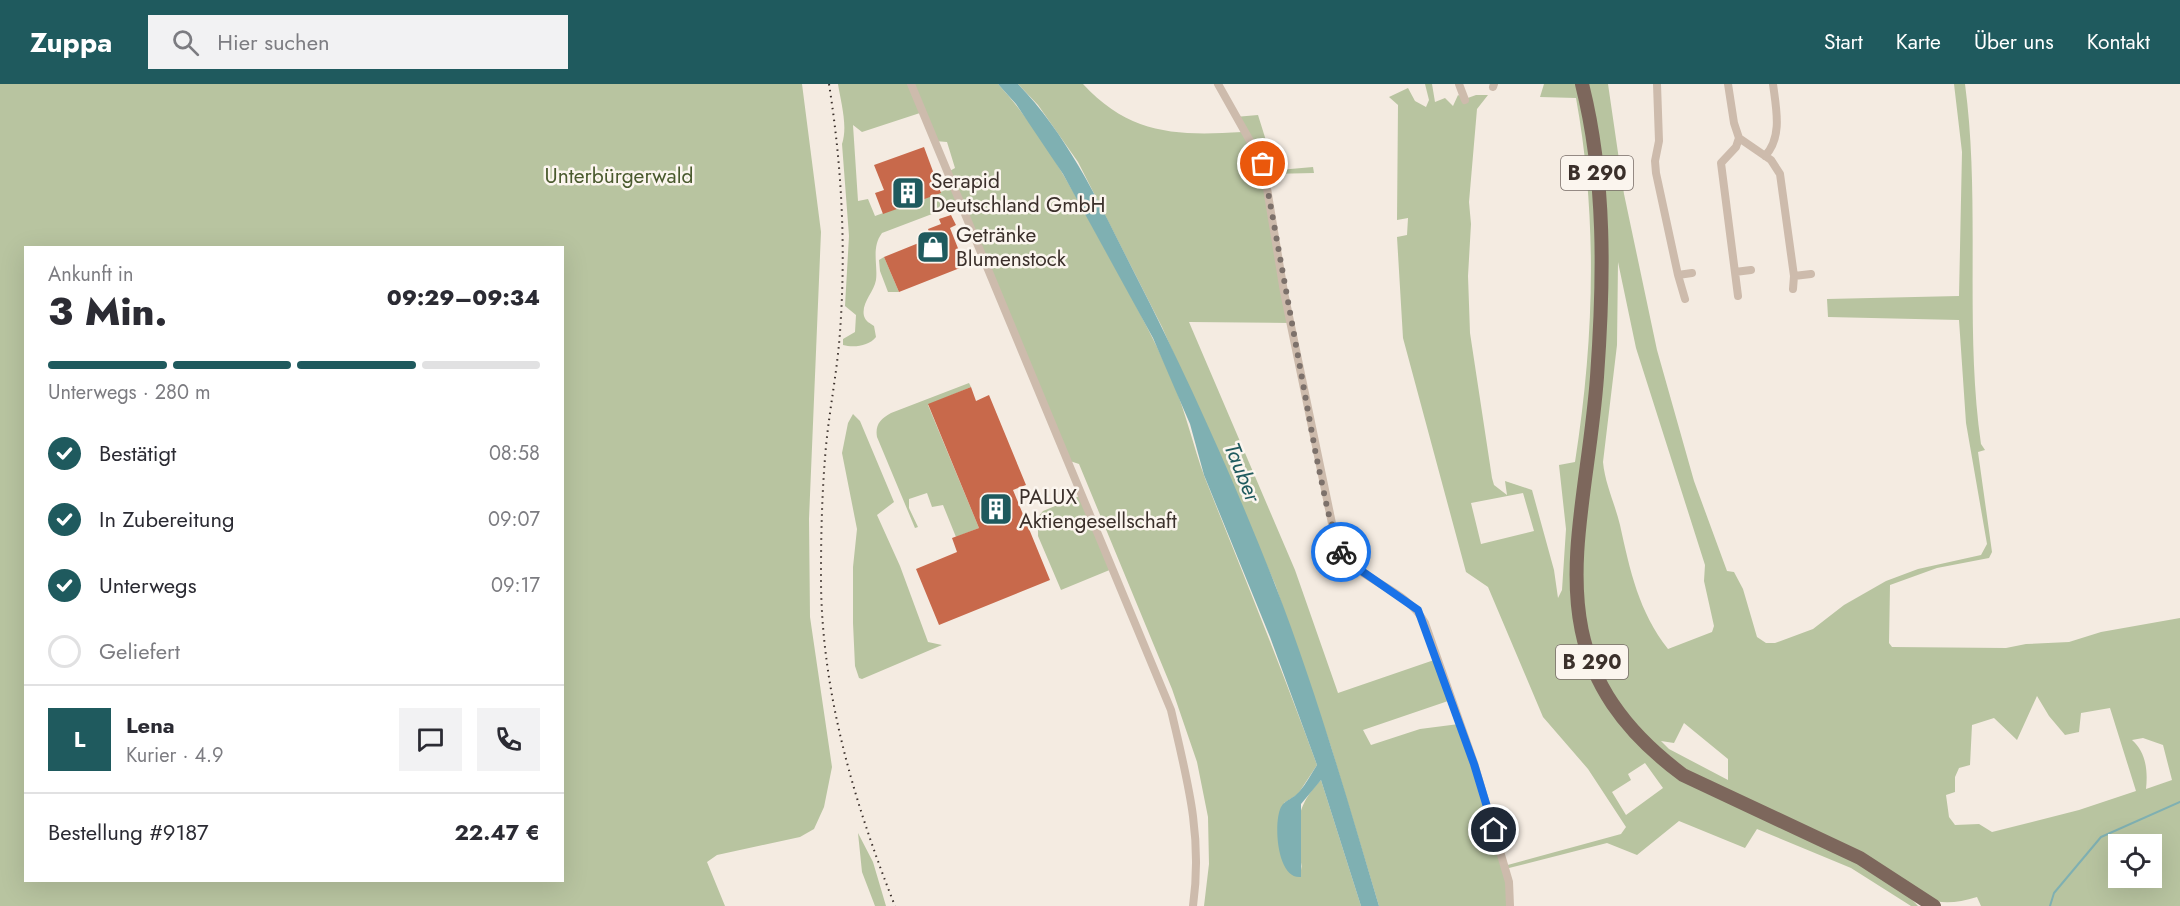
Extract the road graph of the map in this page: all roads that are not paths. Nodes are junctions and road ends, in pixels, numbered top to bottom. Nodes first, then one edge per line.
1 (911, 84) edge
2 (1218, 84) edge
3 (1459, 84) edge
4 (1582, 84) edge
5 (1657, 84) edge
6 (1728, 84) edge
7 (1773, 84) edge
8 (1465, 100) dead end
9 (1739, 138) junction
10 (1765, 156) junction
11 (1751, 270) dead end
12 (1735, 272) junction
13 (1692, 273) dead end
14 (1811, 274) dead end
15 (1678, 275) junction
16 (1794, 276) junction
17 (1793, 289) dead end
18 (1738, 296) dead end
19 (1685, 299) dead end
20 (1193, 906) edge
21 (1510, 906) edge
22 (1934, 906) edge

1 - 20 street
2 - 21 street
3 - 8 street
4 - 22 main road, B 290
5 - 15 street
6 - 9 street
7 - 10 street
9 - 10 street
9 - 12 street
10 - 16 street
11 - 12 street
12 - 18 street
13 - 15 street
14 - 16 street
15 - 19 street
16 - 17 street

